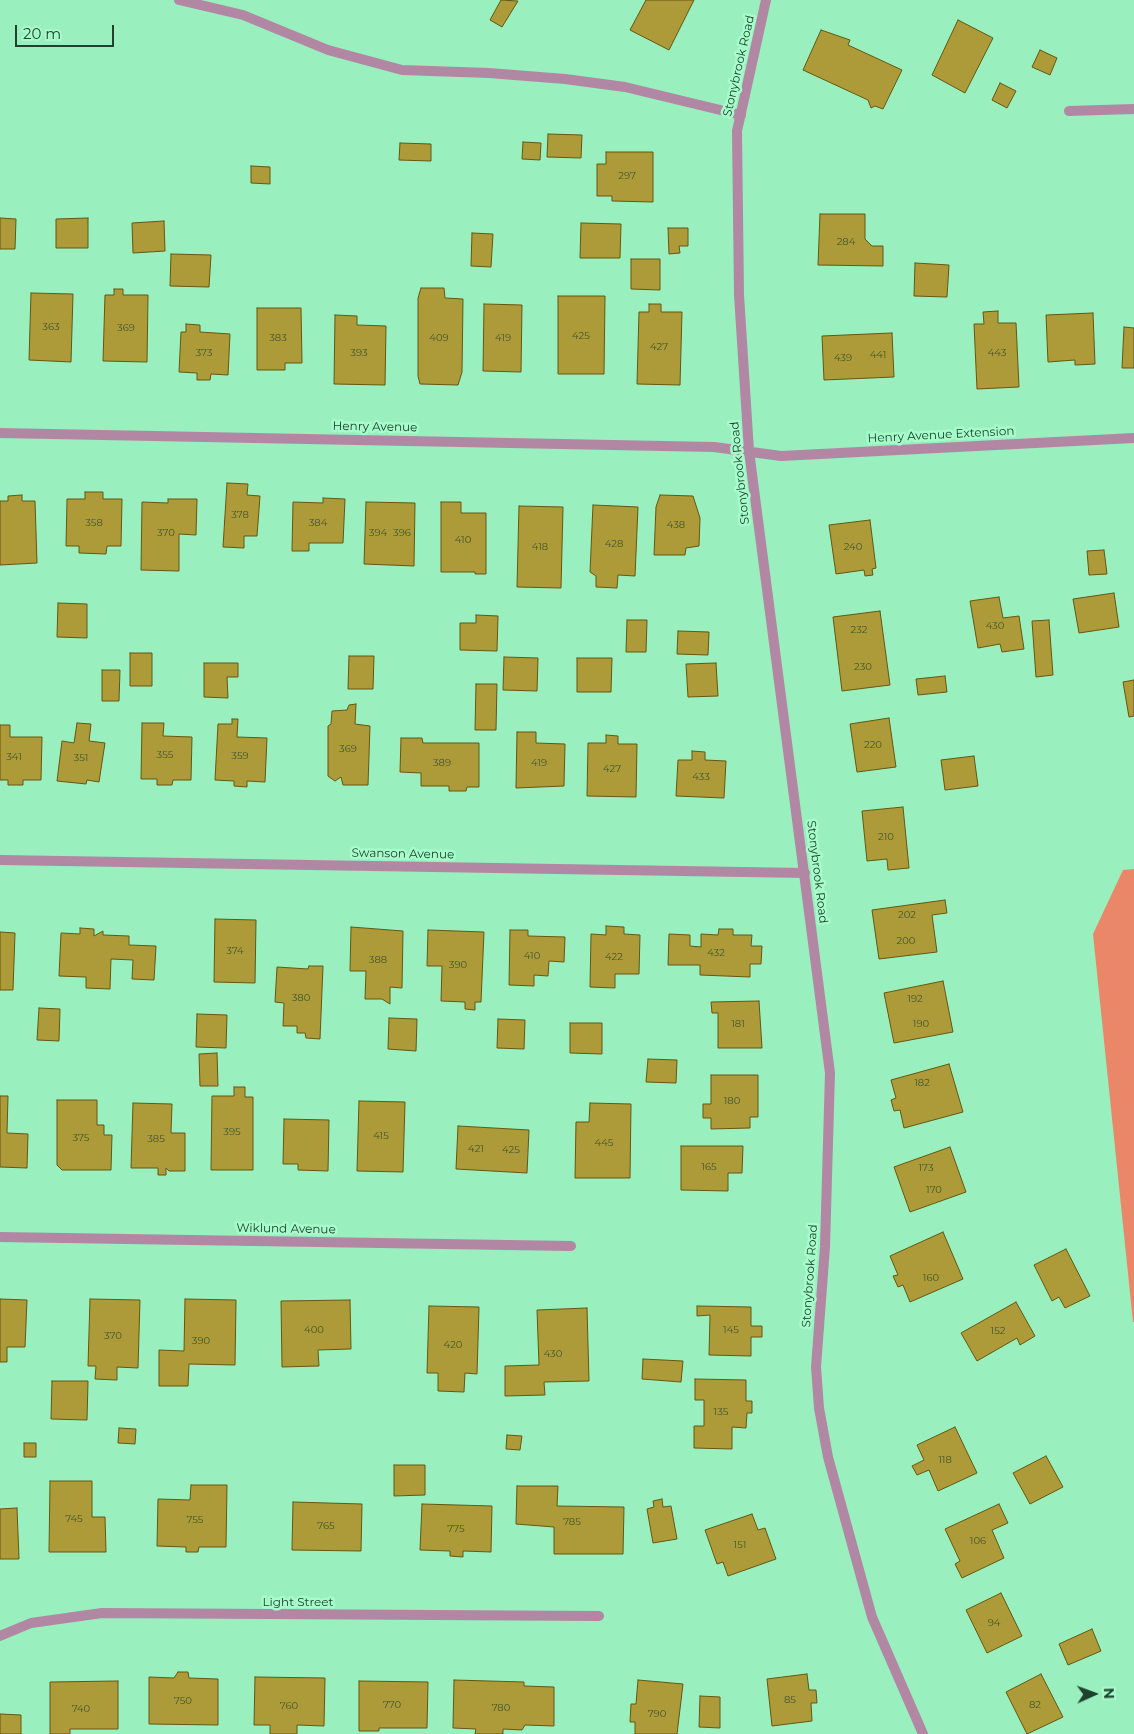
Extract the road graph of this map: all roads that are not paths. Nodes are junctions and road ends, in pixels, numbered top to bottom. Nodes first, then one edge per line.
1 (179, 0) edge
2 (766, 0) edge
3 (1134, 109) edge
4 (1069, 111) dead end
5 (741, 115) junction
6 (0, 433) edge
7 (1134, 438) edge
8 (749, 452) junction
9 (0, 860) edge
10 (805, 873) junction
11 (0, 1237) edge
12 (571, 1246) dead end
13 (599, 1616) dead end
14 (0, 1636) edge
15 (923, 1734) edge

1 - 5 street
2 - 5 street, Stonybrook Road
3 - 4 street
5 - 8 street, Stonybrook Road
6 - 8 street, Henry Avenue
7 - 8 street, Henry Avenue Extension
8 - 10 street, Stonybrook Road
9 - 10 street, Swanson Avenue
10 - 15 street, Stonybrook Road
11 - 12 street, Wiklund Avenue
13 - 14 street, Light Street

